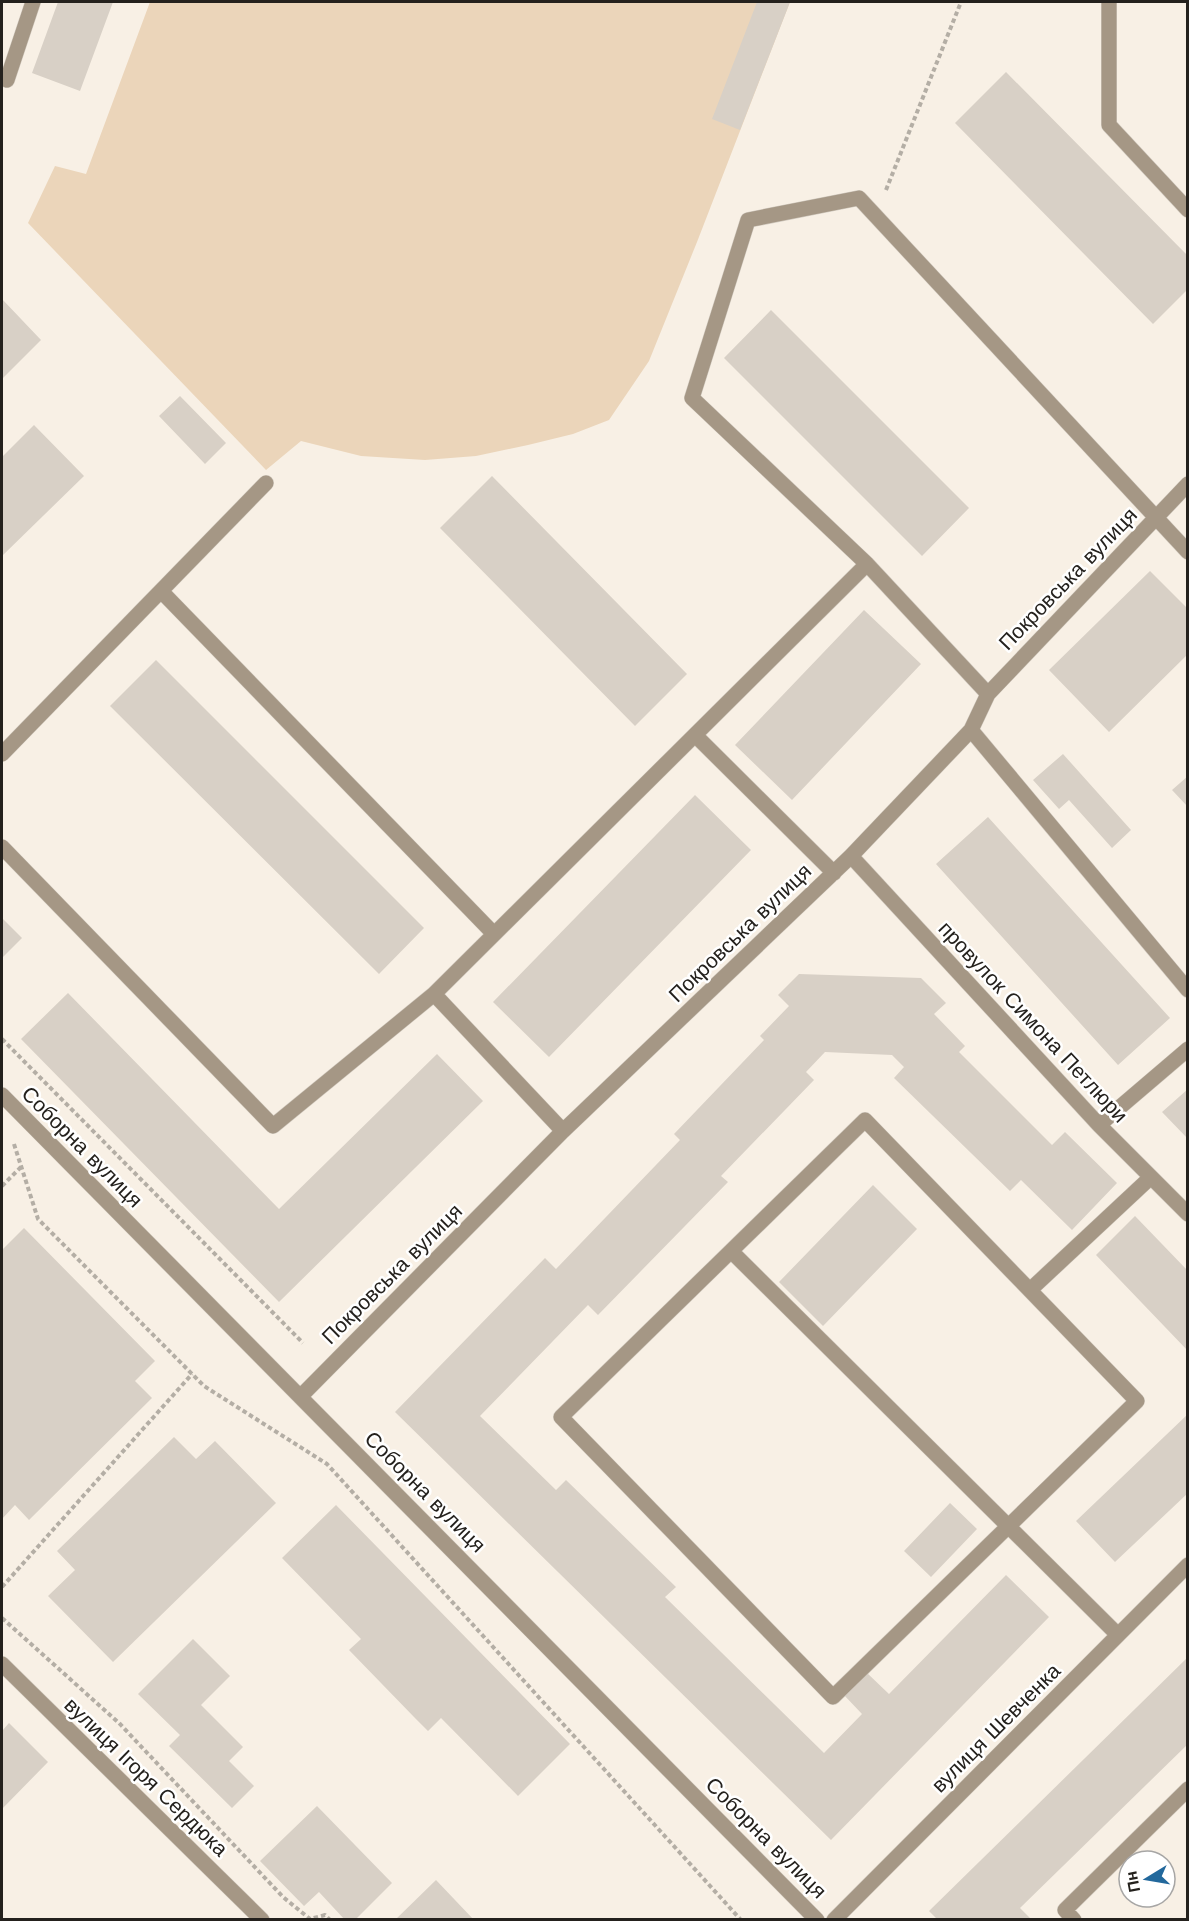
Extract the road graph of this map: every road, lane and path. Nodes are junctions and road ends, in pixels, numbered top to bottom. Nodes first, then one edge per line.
1 (33, 2) edge
2 (961, 2) edge
3 (1109, 2) edge
4 (2, 78) edge
5 (1188, 210) edge
6 (876, 216) junction
7 (266, 483) dead end
8 (1188, 484) edge
9 (1155, 518) junction
10 (1188, 552) edge
11 (867, 564) junction
12 (161, 591) junction
13 (988, 694) junction
14 (971, 730) junction
15 (695, 735) junction
16 (2, 754) edge
17 (2, 847) edge
18 (852, 856) junction
19 (834, 873) junction
20 (494, 934) junction
21 (1188, 990) edge
22 (434, 994) junction
23 (2, 1039) edge
24 (1188, 1048) edge
25 (2, 1095) edge
26 (1099, 1125) junction
27 (563, 1131) junction
28 (13, 1141) dead end
29 (21, 1167) junction
30 (1151, 1177) junction
31 (2, 1186) edge
32 (1188, 1214) edge
33 (731, 1251) junction
34 (1030, 1290) junction
35 (303, 1343) dead end
36 (192, 1374) junction
37 (301, 1396) junction
38 (1008, 1526) junction
39 (1188, 1565) edge
40 (2, 1587) edge
41 (2, 1618) edge
42 (1118, 1635) junction
43 (2, 1664) edge
44 (1188, 1789) edge
45 (262, 1920) edge
46 (330, 1920) edge
47 (741, 1920) edge
48 (817, 1920) edge
49 (834, 1920) edge
50 (1074, 1920) edge

1 - 4 street
2 - 6 path
3 - 5 street
6 - 9 street
6 - 11 street
7 - 12 street
8 - 9 street, Покровська вулиця
9 - 10 street
9 - 13 street, Покровська вулиця
11 - 13 street
11 - 15 street
12 - 16 street
12 - 20 street
13 - 14 street, Покровська вулиця
14 - 18 street, Покровська вулиця
14 - 21 street
15 - 19 street
15 - 20 street
17 - 22 street
18 - 19 street, Покровська вулиця
18 - 26 street, провулок Симона Петлюри
19 - 27 street, Покровська вулиця
20 - 22 street
22 - 27 street
23 - 35 path
24 - 26 street
25 - 37 street, Соборна вулиця
26 - 30 street, провулок Симона Петлюри
27 - 37 street, Покровська вулиця
28 - 29 path
29 - 31 path
29 - 36 path
30 - 32 street, провулок Симона Петлюри
30 - 34 street
33 - 34 street
33 - 38 street
33 - 38 street
34 - 38 street
36 - 40 path
36 - 47 path
37 - 48 street, Соборна вулиця
38 - 42 street
39 - 42 street, вулиця Шевченка
41 - 46 path
42 - 49 street, вулиця Шевченка
43 - 45 street, вулиця Ігоря Сердюка
44 - 50 street

